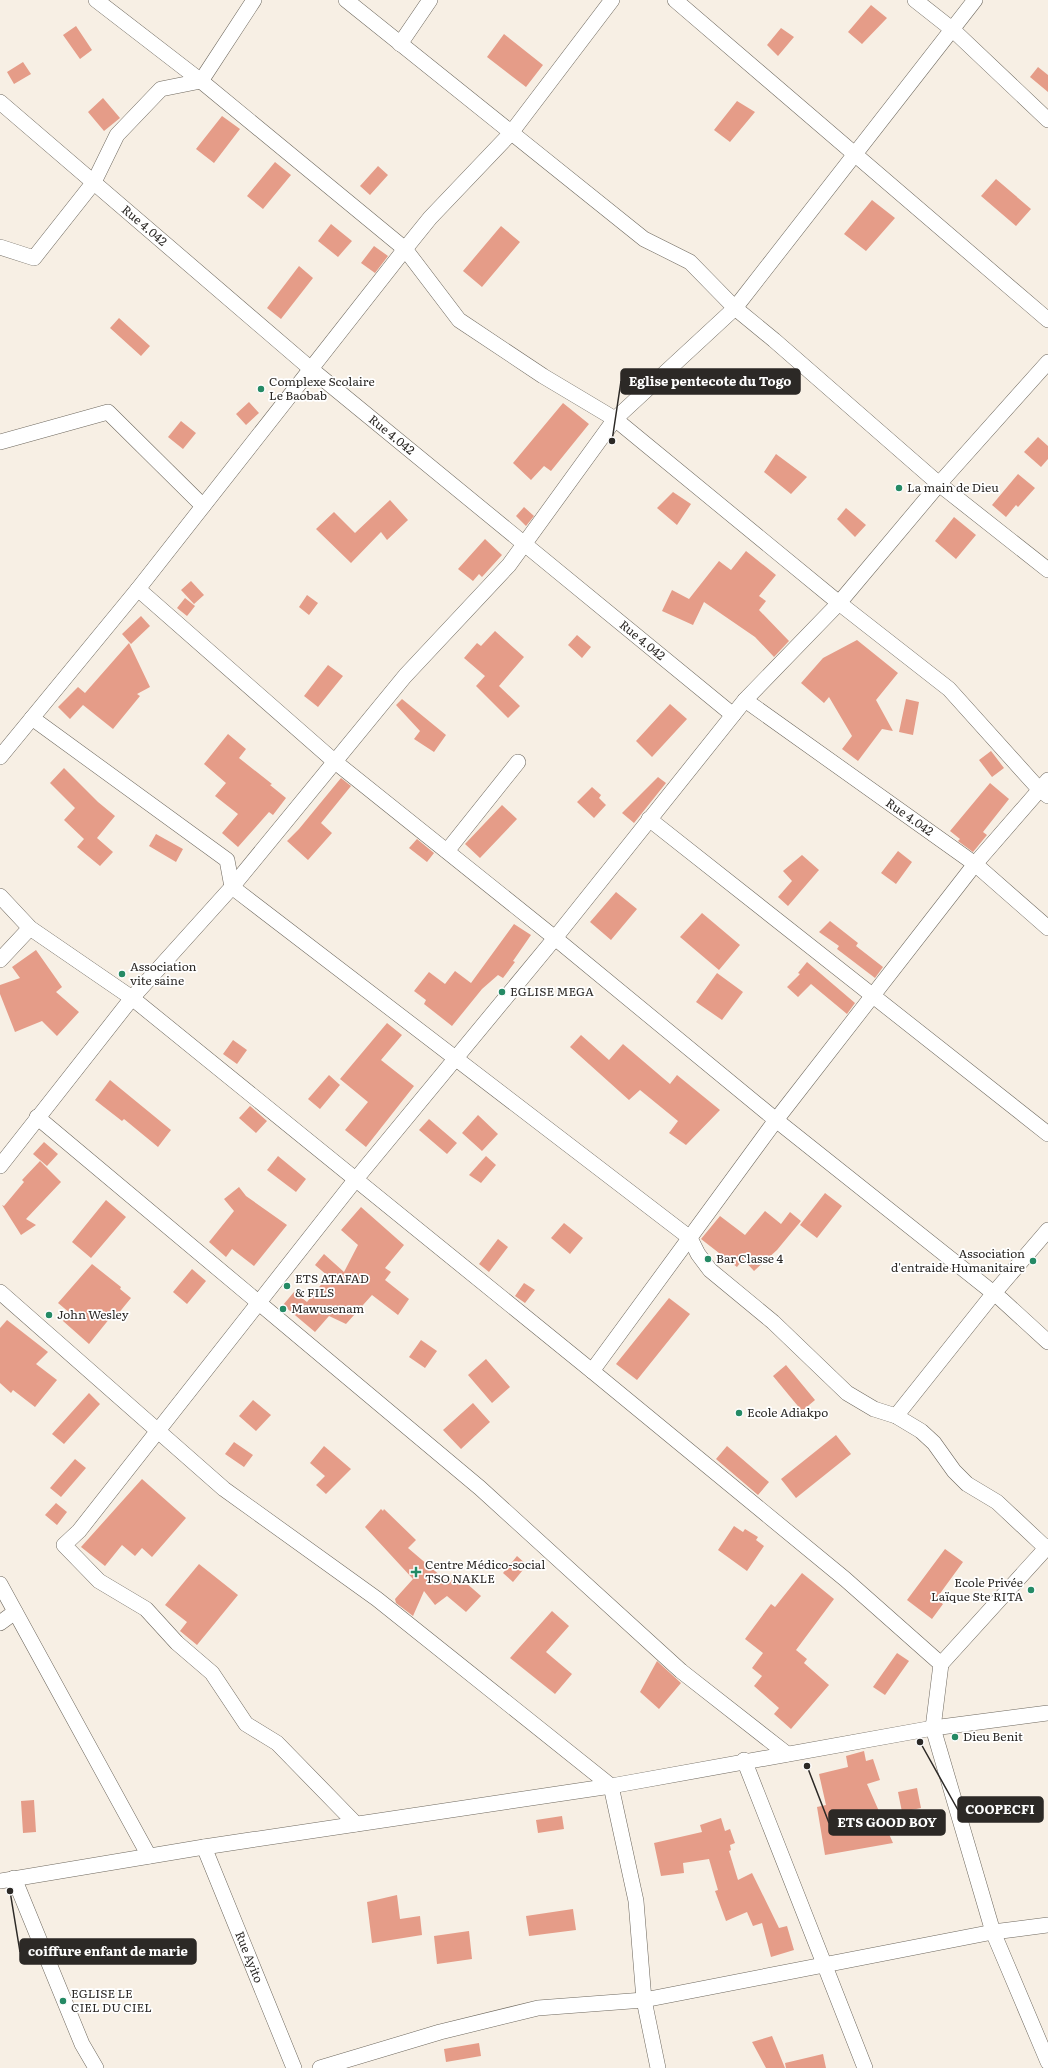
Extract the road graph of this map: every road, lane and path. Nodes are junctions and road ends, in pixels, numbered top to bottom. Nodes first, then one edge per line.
1 (96, 0) edge
2 (254, 0) edge
3 (346, 0) edge
4 (430, 0) edge
5 (612, 0) edge
6 (675, 0) edge
7 (915, 0) edge
8 (975, 0) edge
9 (953, 30) junction
10 (400, 44) junction
11 (201, 81) junction
12 (0, 102) edge
13 (1048, 120) edge
14 (510, 134) junction
15 (856, 155) junction
16 (94, 182) junction
17 (0, 247) edge
18 (405, 249) junction
19 (735, 308) junction
20 (1048, 320) edge
21 (1048, 362) edge
22 (311, 369) junction
23 (615, 419) junction
24 (0, 442) edge
25 (939, 484) junction
26 (203, 506) junction
27 (524, 544) junction
28 (1048, 570) edge
29 (138, 589) junction
30 (839, 603) junction
31 (745, 700) junction
32 (733, 716) junction
33 (32, 718) junction
34 (0, 757) edge
35 (334, 761) junction
36 (518, 762) dead end
37 (1045, 788) edge
38 (649, 819) junction
39 (447, 851) junction
40 (975, 864) junction
41 (232, 887) junction
42 (0, 896) edge
43 (30, 928) junction
44 (1048, 928) edge
45 (555, 938) junction
46 (0, 960) edge
47 (872, 997) junction
48 (132, 998) junction
49 (455, 1058) junction
50 (37, 1117) junction
51 (776, 1120) junction
52 (1048, 1134) edge
53 (0, 1166) edge
54 (356, 1179) junction
55 (1048, 1230) edge
56 (690, 1238) junction
57 (0, 1292) edge
58 (994, 1293) junction
59 (258, 1304) junction
60 (1048, 1342) edge
61 (592, 1372) junction
62 (896, 1416) junction
63 (158, 1431) junction
64 (1047, 1547) edge
65 (0, 1584) edge
66 (15, 1612) junction
67 (0, 1623) edge
68 (941, 1664) junction
69 (1048, 1713) edge
70 (933, 1728) junction
71 (788, 1754) junction
72 (744, 1760) junction
73 (611, 1786) junction
74 (356, 1824) junction
75 (204, 1847) junction
76 (149, 1856) junction
77 (7, 1880) edge
78 (1048, 1925) edge
79 (992, 1932) junction
80 (825, 1966) junction
81 (644, 2000) junction
82 (1048, 2062) edge
83 (96, 2068) edge
84 (294, 2068) edge
85 (320, 2068) edge
86 (658, 2068) edge
87 (865, 2068) edge

1 - 11 street
2 - 11 street
3 - 10 street
4 - 10 street
5 - 14 street
6 - 15 street
7 - 9 street
8 - 9 street
9 - 13 street
9 - 15 street
10 - 14 street
11 - 16 street
11 - 18 street
12 - 16 street, Rue 4.042
14 - 18 street
14 - 19 street
15 - 19 street
15 - 20 street
16 - 17 street
16 - 22 street, Rue 4.042
18 - 22 street
18 - 23 street
19 - 23 street
19 - 25 street
21 - 25 street
22 - 26 street
22 - 27 street, Rue 4.042
23 - 27 street
23 - 30 street
24 - 26 street
25 - 28 street
25 - 30 street
26 - 29 street
27 - 32 street, Rue 4.042
27 - 35 street
29 - 33 street
29 - 35 street
30 - 31 street
30 - 37 street
31 - 32 street
31 - 40 street, Rue 4.042
32 - 38 street
33 - 34 street
33 - 41 street
35 - 39 street
35 - 41 street
36 - 39 street
37 - 40 street
38 - 45 street
38 - 47 street
39 - 45 street
40 - 44 street, Rue 4.042
40 - 47 street
41 - 48 street
41 - 49 street
42 - 43 street
43 - 46 street
43 - 48 street
45 - 49 street
45 - 51 street
47 - 51 street
47 - 52 street
48 - 50 street
48 - 54 street
49 - 54 street
49 - 56 street
50 - 53 street
50 - 59 street
51 - 56 street
51 - 58 street
54 - 59 street
54 - 61 street
55 - 58 street
56 - 61 street
56 - 62 street
57 - 63 street
58 - 60 street
58 - 62 street
59 - 63 street
59 - 71 street
61 - 68 street
62 - 64 street
63 - 73 street
63 - 74 street
64 - 68 street
65 - 66 street
66 - 67 street
66 - 76 street
68 - 70 street
69 - 70 street
70 - 71 street
70 - 79 street
71 - 72 street
72 - 73 street
72 - 80 street
73 - 74 street
73 - 81 street
74 - 75 street
75 - 76 street
75 - 84 street, Rue Ayito
76 - 77 street
77 - 83 street
78 - 79 street
79 - 80 street
79 - 82 street
80 - 81 street
80 - 87 street
81 - 85 street
81 - 86 street

